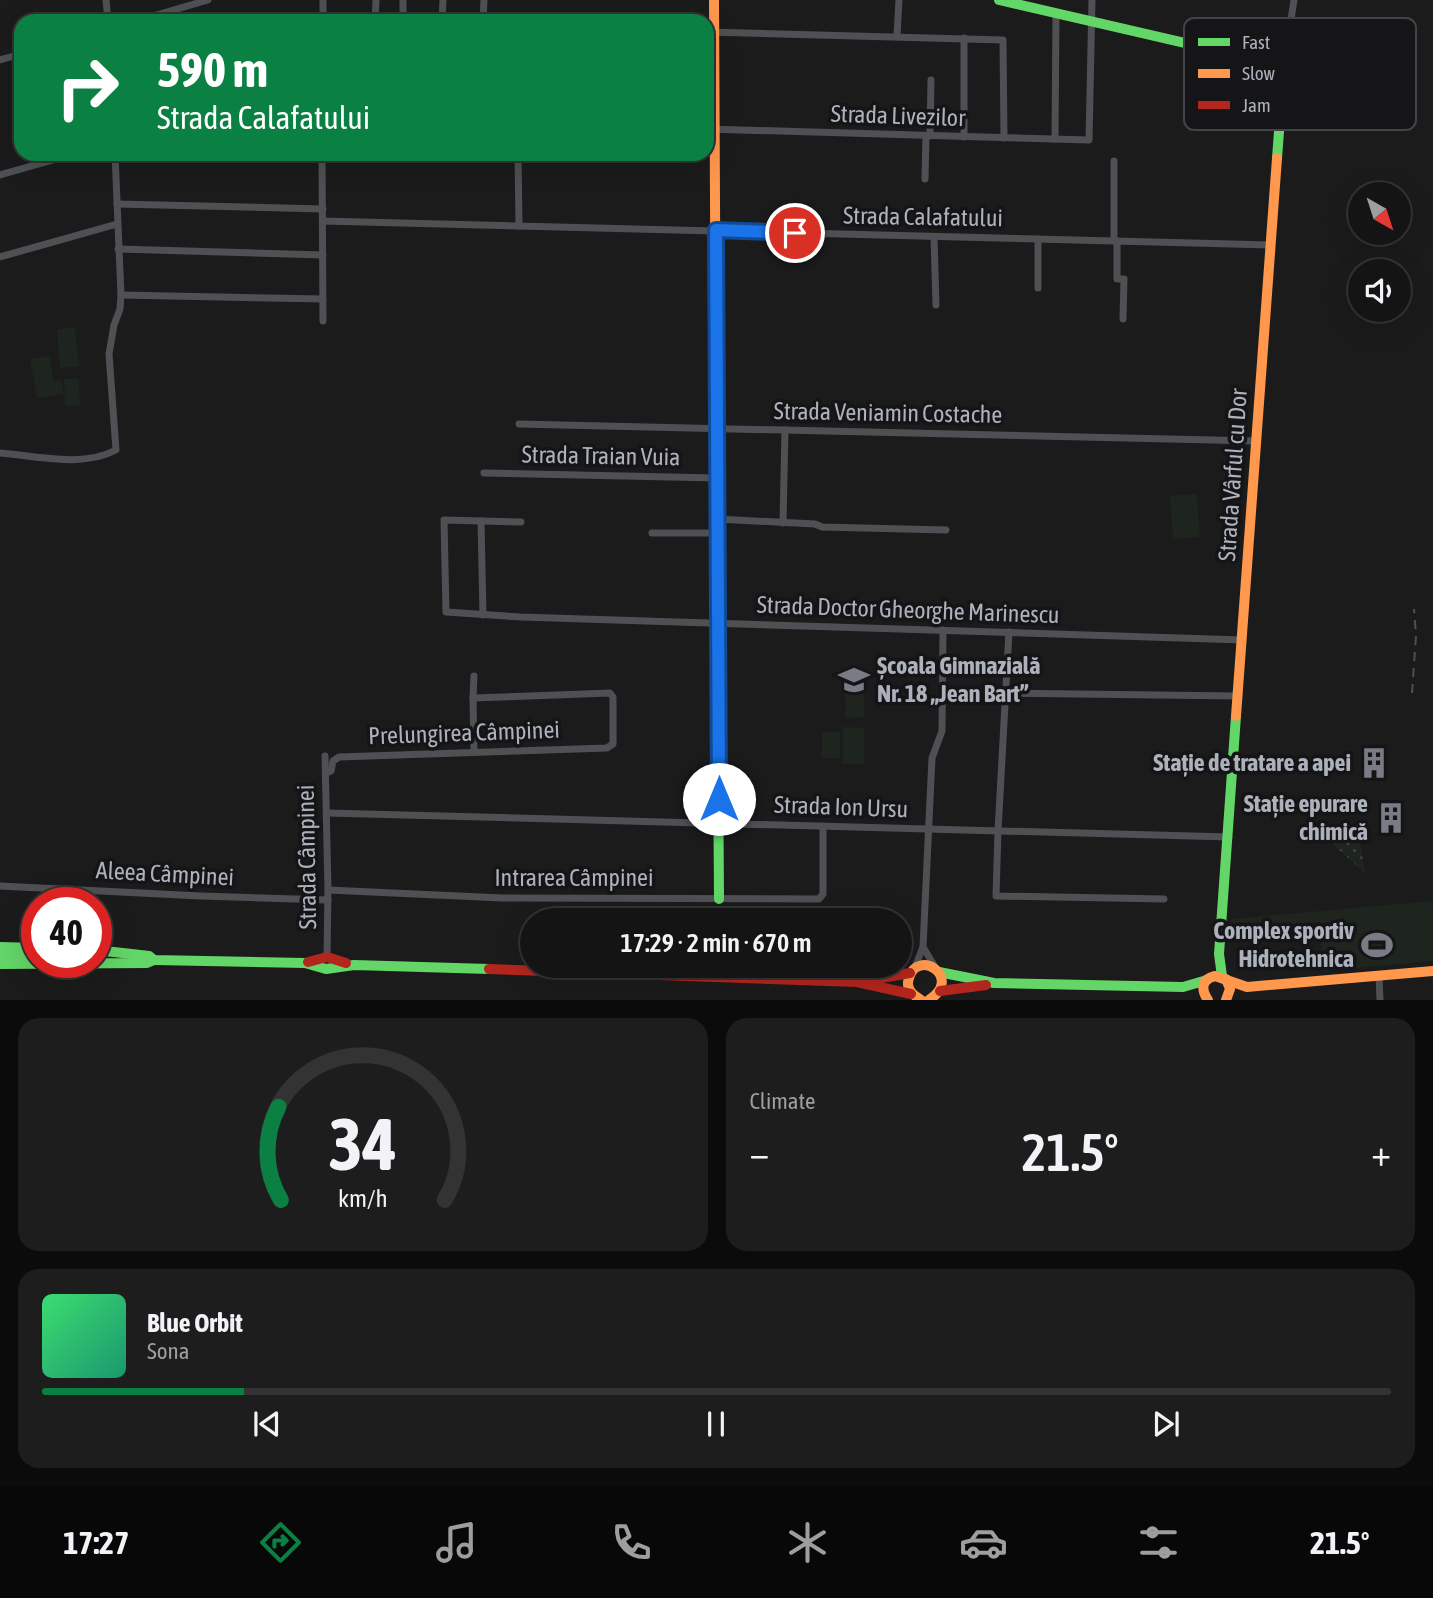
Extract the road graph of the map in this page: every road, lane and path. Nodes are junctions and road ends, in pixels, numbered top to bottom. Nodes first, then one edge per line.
1 (208, 0) edge
2 (899, 0) edge
3 (999, 0) edge
4 (1092, 0) edge
5 (1294, 0) edge
6 (1056, 13) junction
7 (160, 14) edge
8 (1291, 18) edge
9 (1092, 22) junction
10 (714, 32) edge
11 (897, 36) junction
12 (964, 38) junction
13 (1184, 43) edge
14 (931, 80) dead end
15 (714, 129) edge
16 (1279, 130) edge
17 (928, 136) junction
18 (964, 137) junction
19 (1004, 138) junction
20 (1055, 139) junction
21 (49, 161) edge
22 (115, 161) edge
23 (322, 161) edge
24 (518, 161) edge
25 (713, 161) edge
26 (1114, 161) dead end
27 (0, 175) edge
28 (925, 179) dead end
29 (117, 204) junction
30 (323, 209) junction
31 (323, 221) junction
32 (117, 224) junction
33 (519, 226) junction
34 (716, 230) junction
35 (934, 237) junction
36 (1038, 239) junction
37 (1116, 241) junction
38 (1271, 245) junction
39 (118, 249) junction
40 (323, 255) junction
41 (0, 257) edge
42 (1038, 288) dead end
43 (121, 295) junction
44 (323, 299) junction
45 (936, 304) dead end
46 (1124, 319) dead end
47 (323, 321) dead end
48 (519, 424) dead end
49 (717, 428) junction
50 (785, 430) junction
51 (1257, 441) junction
52 (0, 453) edge
53 (484, 473) dead end
54 (717, 478) junction
55 (716, 519) junction
56 (481, 521) junction
57 (521, 522) dead end
58 (783, 523) junction
59 (946, 530) dead end
60 (652, 533) dead end
61 (716, 533) junction
62 (483, 615) junction
63 (718, 624) junction
64 (943, 630) junction
65 (1009, 632) junction
66 (1243, 640) junction
67 (474, 676) dead end
68 (943, 690) junction
69 (1006, 692) junction
70 (1239, 696) junction
71 (473, 698) junction
72 (474, 751) junction
73 (326, 756) dead end
74 (326, 773) junction
75 (327, 813) junction
76 (719, 824) junction
77 (823, 826) junction
78 (929, 829) junction
79 (998, 831) junction
80 (1229, 837) junction
81 (0, 886) edge
82 (328, 890) junction
83 (719, 899) junction
84 (1164, 899) dead end
85 (328, 900) junction
86 (0, 947) edge
87 (923, 947) junction
88 (21, 948) edge
89 (112, 952) edge
90 (1219, 954) junction
91 (0, 956) edge
92 (21, 957) edge
93 (112, 959) edge
94 (154, 960) junction
95 (327, 962) junction
96 (0, 964) edge
97 (912, 970) joint
98 (937, 971) junction
99 (1433, 971) edge
100 (1379, 976) junction
101 (876, 978) edge
102 (909, 978) edge
103 (1224, 978) junction
104 (1208, 979) junction
105 (858, 982) junction
106 (994, 983) junction
107 (1247, 986) junction
108 (1183, 987) junction
109 (915, 997) edge
110 (934, 997) edge
111 (1207, 998) edge
112 (1227, 998) edge
113 (1380, 999) edge

1 - 7 street
2 - 11 street
3 - 6 street
4 - 9 street
5 - 8 street, Strada Vârful cu Dor
6 - 9 street
6 - 20 street
9 - 13 street
9 - 20 street, Strada Livezilor
10 - 11 street
11 - 12 street
12 - 18 street
12 - 19 street
14 - 17 street
15 - 17 street, Strada Livezilor
16 - 38 street, Strada Vârful cu Dor
17 - 18 street, Strada Livezilor
17 - 28 street
18 - 19 street, Strada Livezilor
19 - 20 street, Strada Livezilor
21 - 27 street
22 - 29 street
23 - 30 street
24 - 33 street
25 - 34 street
26 - 37 street
29 - 30 street
29 - 32 street
30 - 31 street
31 - 33 street, Strada Calafatului
31 - 40 street
32 - 39 street
32 - 41 street
33 - 34 street, Strada Calafatului
34 - 35 street, Strada Calafatului
34 - 49 street
35 - 36 street, Strada Calafatului
35 - 45 street
36 - 37 street, Strada Calafatului
36 - 42 street
37 - 38 street, Strada Calafatului
37 - 46 street
38 - 51 street, Strada Vârful cu Dor
39 - 40 street
39 - 43 street
40 - 44 street
43 - 44 street
43 - 52 street
44 - 47 street
48 - 49 street, Strada Veniamin Costache
49 - 50 street, Strada Veniamin Costache
49 - 54 street
50 - 51 street, Strada Veniamin Costache
50 - 58 street
51 - 66 street, Strada Vârful cu Dor
53 - 54 street, Strada Traian Vuia
54 - 55 street
55 - 58 street
55 - 61 street
56 - 57 street
56 - 62 street
56 - 62 street, Strada Doctor Gheorghe Marinescu
58 - 59 street
60 - 61 street
61 - 63 street
62 - 63 street, Strada Doctor Gheorghe Marinescu
63 - 64 street, Strada Doctor Gheorghe Marinescu
63 - 76 street
64 - 65 street, Strada Doctor Gheorghe Marinescu
64 - 68 street
65 - 66 street, Strada Doctor Gheorghe Marinescu
65 - 69 street
66 - 70 street, Strada Vârful cu Dor
67 - 71 street
68 - 69 street
68 - 78 street
69 - 70 street
69 - 79 street
70 - 80 street, Strada Vârful cu Dor
71 - 72 street
71 - 72 street, Prelungirea Câmpinei
72 - 74 street, Prelungirea Câmpinei
73 - 74 street, Strada Câmpinei
74 - 75 street, Strada Câmpinei
75 - 76 street, Strada Ion Ursu
75 - 82 street, Strada Câmpinei
76 - 77 street, Strada Ion Ursu
76 - 83 street
77 - 78 street, Strada Ion Ursu
77 - 83 street, Intrarea Câmpinei
78 - 79 street, Strada Ion Ursu
78 - 87 street
79 - 80 street, Strada Ion Ursu
79 - 84 street
80 - 90 street, Strada Vârful cu Dor
81 - 85 street, Aleea Câmpinei
82 - 83 street, Intrarea Câmpinei
82 - 85 street, Strada Câmpinei
85 - 95 street, Strada Câmpinei
86 - 88 street
87 - 97 street
87 - 98 street
89 - 94 street
90 - 103 street, Strada Vârful cu Dor
90 - 104 street, Strada Vârful cu Dor
91 - 92 street
93 - 94 street
94 - 95 street
94 - 96 street
95 - 105 street
97 - 98 street
98 - 106 street
98 - 110 street
99 - 100 street
100 - 107 street
100 - 113 street
101 - 105 street
102 - 109 street
103 - 104 street
103 - 107 street
103 - 112 street, Strada Vârful cu Dor
104 - 108 street
104 - 111 street, Strada Vârful cu Dor
105 - 109 street
106 - 108 street
106 - 110 street
107 - 112 street
108 - 111 street

